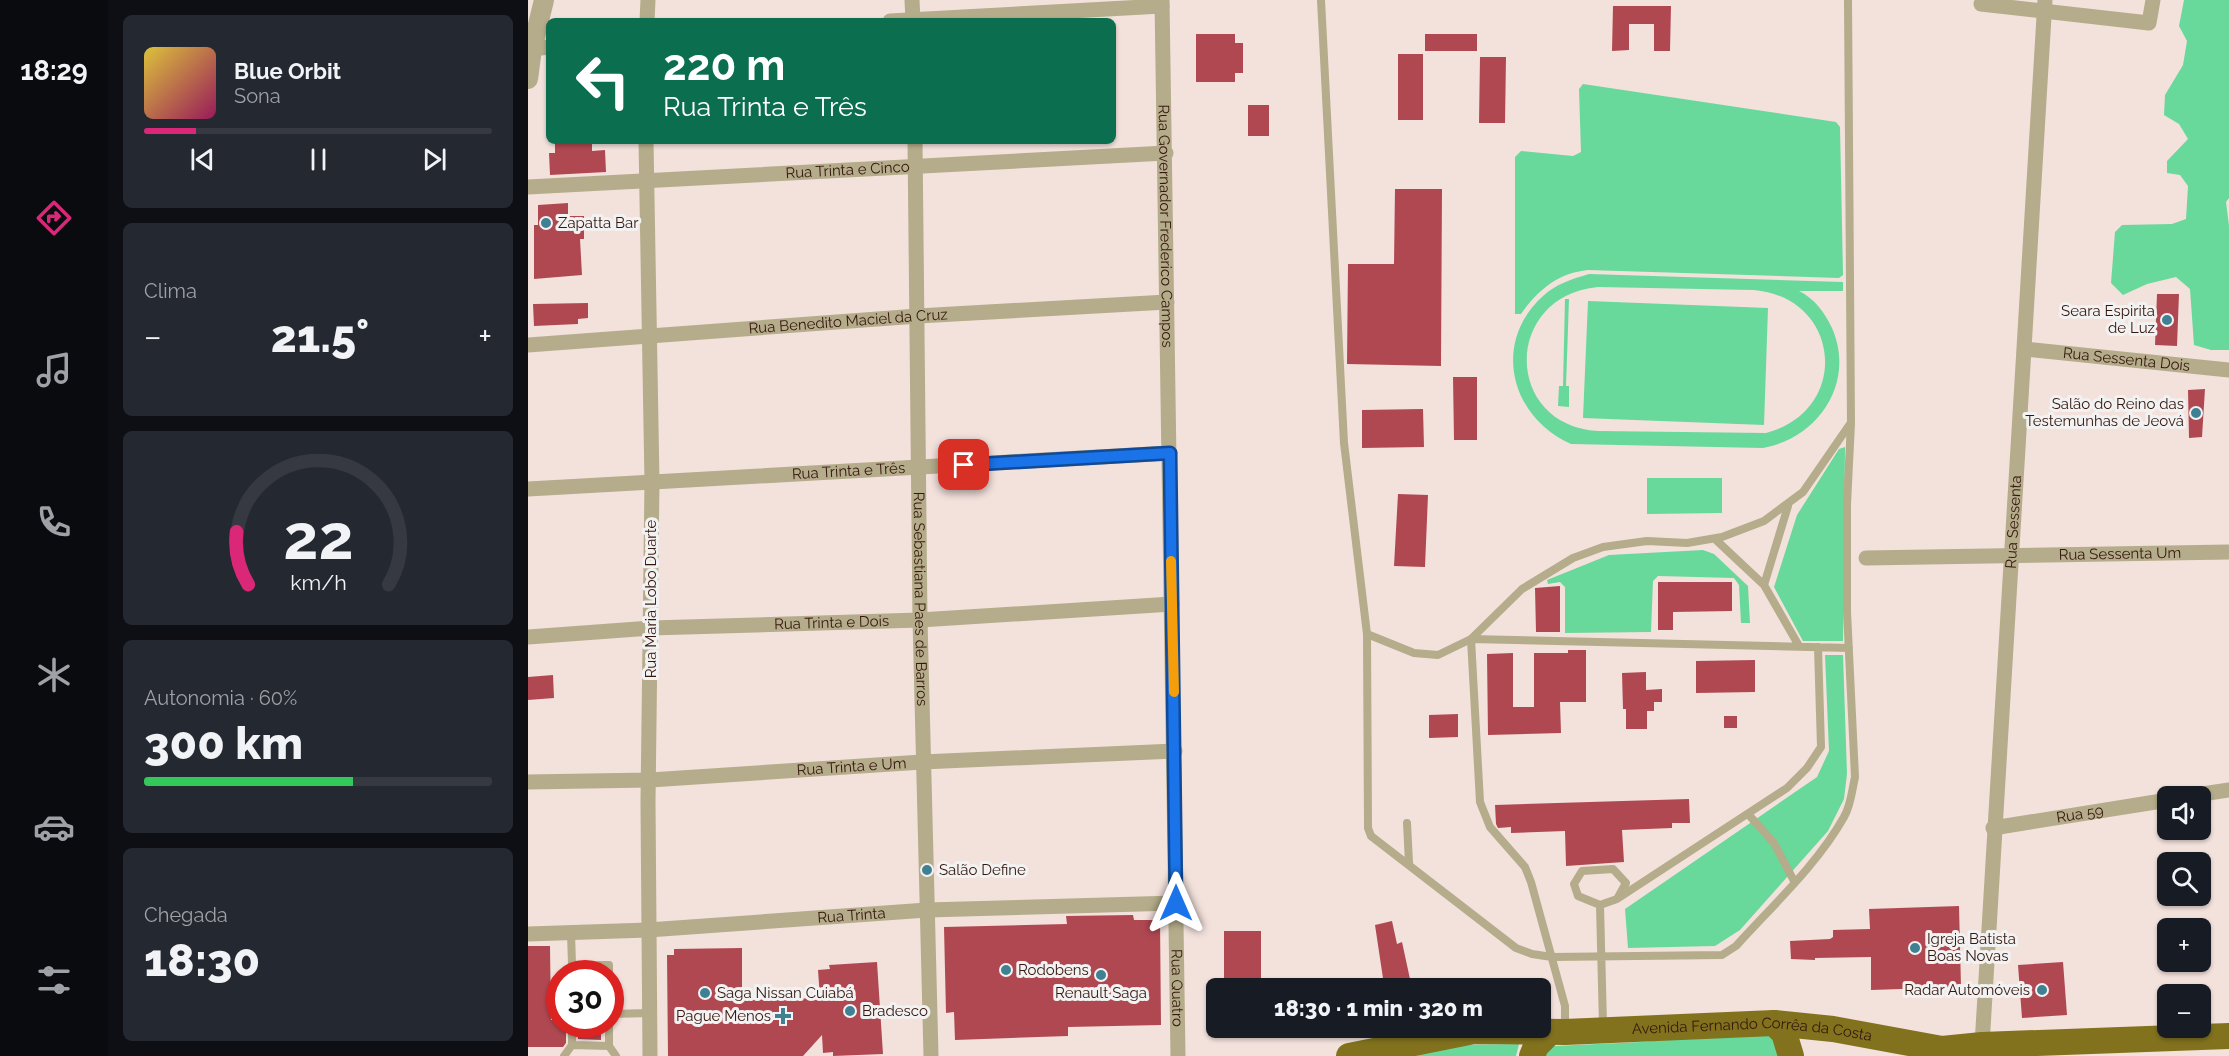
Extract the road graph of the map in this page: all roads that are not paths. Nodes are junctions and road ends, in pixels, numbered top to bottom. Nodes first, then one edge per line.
1 (542, 0) edge
2 (648, 0) edge
3 (912, 0) edge
4 (1321, 0) edge
5 (1848, 0) edge
6 (2152, 0) edge
7 (1162, 3) edge
8 (1981, 4) dead end
9 (2044, 5) edge
10 (647, 18) edge
11 (913, 18) edge
12 (942, 18) edge
13 (540, 48) edge
14 (528, 79) edge
15 (646, 144) edge
16 (915, 144) edge
17 (1166, 153) junction
18 (915, 168) junction
19 (646, 183) junction
20 (528, 187) edge
21 (1167, 302) junction
22 (918, 316) junction
23 (649, 335) junction
24 (528, 345) edge
25 (2025, 349) junction
26 (2229, 370) edge
27 (1851, 423) junction
28 (1170, 453) junction
29 (919, 467) junction
30 (652, 482) junction
31 (528, 489) edge
32 (1788, 506) junction
33 (1715, 539) junction
34 (2229, 552) edge
35 (2010, 555) junction
36 (1866, 558) dead end
37 (1764, 585) junction
38 (1172, 604) junction
39 (920, 620) junction
40 (651, 628) junction
41 (1367, 634) junction
42 (528, 637) edge
43 (1471, 639) junction
44 (1799, 646) junction
45 (1818, 647) junction
46 (1849, 648) junction
47 (1175, 751) junction
48 (922, 762) junction
49 (650, 780) junction
50 (528, 782) edge
51 (2229, 790) edge
52 (2211, 793) edge
53 (2157, 802) edge
54 (1748, 814) junction
55 (1407, 823) dead end
56 (1994, 828) junction
57 (1409, 863) junction
58 (1794, 881) junction
59 (1617, 899) junction
60 (1176, 903) junction
61 (1600, 904) junction
62 (927, 910) junction
63 (648, 930) junction
64 (571, 933) junction
65 (528, 934) edge
66 (1602, 956) junction
67 (1552, 957) junction
68 (572, 960) edge
69 (650, 1013) junction
70 (624, 1014) edge
71 (1773, 1023) junction
72 (1603, 1030) junction
73 (1557, 1032) junction
74 (2229, 1036) edge
75 (572, 1038) edge
76 (609, 1038) edge
77 (1982, 1045) junction
78 (572, 1046) junction
79 (609, 1046) junction
80 (564, 1056) edge
81 (616, 1056) edge
82 (650, 1056) edge
83 (931, 1056) edge
84 (1178, 1056) edge
85 (1349, 1056) edge
86 (1532, 1056) edge
87 (1791, 1056) edge

1 - 13 street
2 - 10 street
3 - 11 street
4 - 41 lane
5 - 27 lane
6 - 9 street
7 - 12 street
7 - 17 street, Rua Governador Frederico Campos
8 - 9 street
9 - 25 street, Rua Sessenta
13 - 14 street
15 - 19 street, Rua Maria Lobo Duarte
16 - 18 street, Rua Sebastiana Paes de Barros
17 - 18 street, Rua Trinta e Cinco
17 - 21 street, Rua Governador Frederico Campos
18 - 19 street, Rua Trinta e Cinco
18 - 22 street, Rua Sebastiana Paes de Barros
19 - 20 street, Rua Trinta e Cinco
19 - 23 street, Rua Maria Lobo Duarte
21 - 22 street, Rua Benedito Maciel da Cruz
21 - 28 street, Rua Governador Frederico Campos
22 - 23 street, Rua Benedito Maciel da Cruz
22 - 29 street, Rua Sebastiana Paes de Barros
23 - 24 street, Rua Benedito Maciel da Cruz
23 - 30 street, Rua Maria Lobo Duarte
25 - 26 street, Rua Sessenta Dois
25 - 35 street, Rua Sessenta
27 - 32 lane
27 - 46 lane
28 - 29 street, Rua Trinta e Três
28 - 38 street, Rua Quatro
29 - 30 street, Rua Trinta e Três
29 - 39 street, Rua Sebastiana Paes de Barros
30 - 31 street, Rua Trinta e Três
30 - 40 street, Rua Maria Lobo Duarte
32 - 33 lane
32 - 37 lane
33 - 37 lane
33 - 43 lane
34 - 35 street, Rua Sessenta Um
35 - 36 street, Rua Sessenta Um
35 - 56 street, Rua Sessenta
37 - 44 lane
38 - 39 street, Rua Trinta e Dois
38 - 47 street, Rua Quatro
39 - 40 street, Rua Trinta e Dois
39 - 48 street, Rua Sebastiana Paes de Barros
40 - 42 street, Rua Trinta e Dois
40 - 49 street, Rua Maria Lobo Duarte
41 - 43 lane
41 - 57 lane
43 - 44 lane
43 - 67 lane
44 - 45 lane
45 - 46 lane
45 - 54 lane
46 - 58 lane
47 - 48 street, Rua Trinta e Um
47 - 60 street, Rua Quatro
48 - 49 street, Rua Trinta e Um
48 - 62 street, Rua Sebastiana Paes de Barros
49 - 50 street, Rua Trinta e Um
49 - 63 street, Rua Maria Lobo Duarte
51 - 52 street
53 - 56 street, Rua 59
54 - 58 lane
54 - 59 lane
55 - 57 lane
56 - 77 street, Rua Sessenta
57 - 67 lane
58 - 66 lane
59 - 61 lane
59 - 61 lane
60 - 62 street, Rua Trinta
60 - 84 street, Rua Quatro
61 - 66 lane
62 - 63 street, Rua Trinta
62 - 83 street, Rua Sebastiana Paes de Barros
63 - 64 street, Rua Trinta
63 - 69 street, Rua Maria Lobo Duarte
64 - 65 street, Rua Trinta
64 - 68 lane
66 - 67 lane
66 - 72 lane
67 - 73 lane
69 - 70 lane
69 - 82 street, Rua Maria Lobo Duarte
71 - 72 highway, Avenida Fernando Corrêa da Costa
71 - 77 highway, Avenida Fernando Corrêa da Costa
71 - 87 highway
72 - 73 highway, Avenida Fernando Corrêa da Costa
73 - 85 highway, Avenida Fernando Corrêa da Costa
73 - 86 highway
74 - 77 highway, Avenida Fernando Corrêa da Costa
75 - 78 lane
76 - 79 lane
78 - 79 lane
78 - 80 lane
79 - 81 lane

